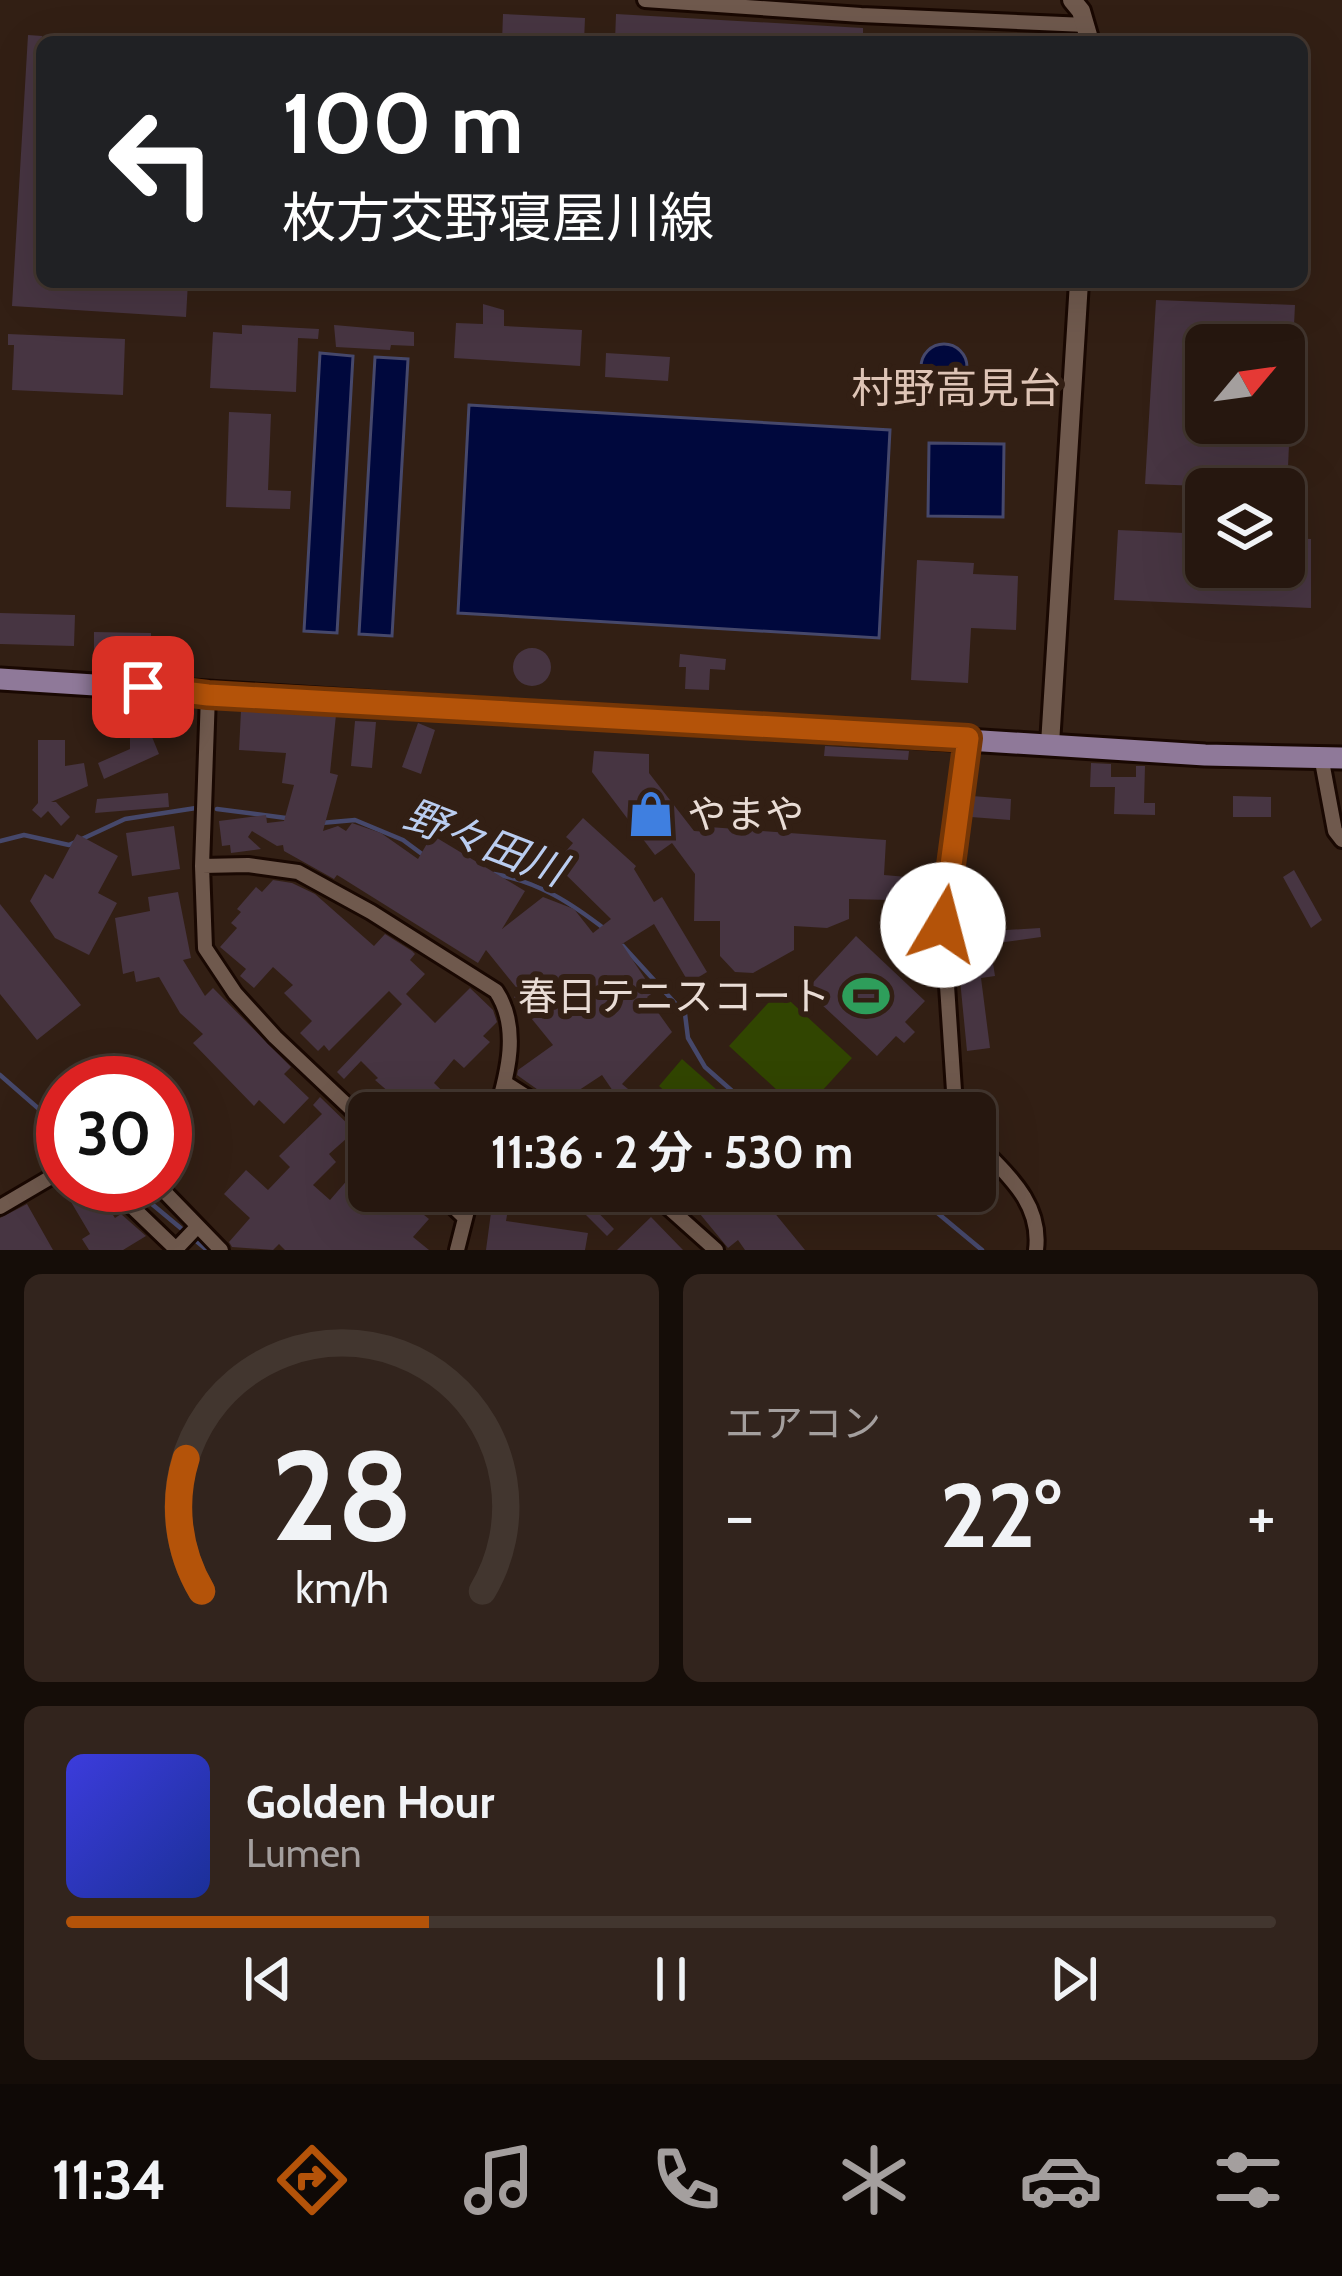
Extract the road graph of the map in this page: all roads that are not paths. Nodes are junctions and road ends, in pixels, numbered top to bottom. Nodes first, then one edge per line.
1 (645, 0) edge
2 (1072, 0) edge
3 (858, 8) edge
4 (1089, 33) edge
5 (1079, 288) edge
6 (0, 679) edge
7 (208, 695) junction
8 (968, 738) junction
9 (1050, 745) junction
10 (1331, 757) edge
11 (1342, 840) edge
12 (202, 866) junction
13 (505, 1083) junction
14 (502, 1092) edge
15 (519, 1092) edge
16 (954, 1092) edge
17 (348, 1106) edge
18 (996, 1166) edge
19 (36, 1186) edge
20 (0, 1208) edge
21 (146, 1212) edge
22 (176, 1212) edge
23 (459, 1212) edge
24 (466, 1212) edge
25 (673, 1212) edge
26 (464, 1217) junction
27 (191, 1234) junction
28 (221, 1250) edge
29 (457, 1250) edge
30 (716, 1250) edge
31 (1036, 1250) edge

1 - 3 street
2 - 4 street
3 - 4 street
5 - 9 street
6 - 7 main road
7 - 8 main road
7 - 12 street
8 - 9 main road
8 - 16 street
9 - 10 main road
10 - 11 street
12 - 13 street
12 - 17 street
13 - 14 street
13 - 15 street
18 - 31 street
19 - 20 street
21 - 27 street
22 - 27 street
23 - 26 street
24 - 26 street
25 - 30 street
26 - 29 street
27 - 28 street

